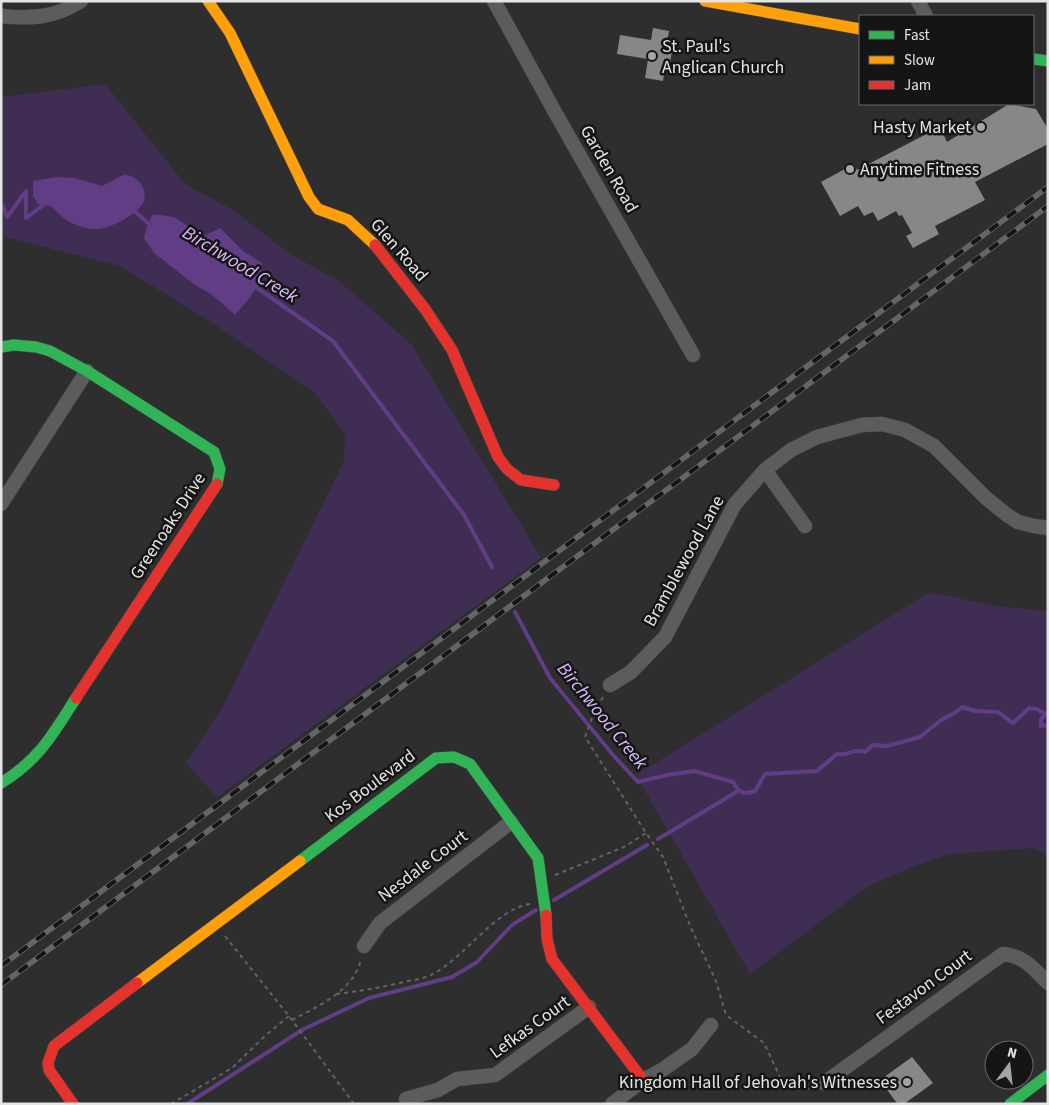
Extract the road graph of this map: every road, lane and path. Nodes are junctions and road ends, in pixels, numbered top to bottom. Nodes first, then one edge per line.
1 (81, 1) edge
2 (208, 1) edge
3 (494, 1) edge
4 (704, 1) edge
5 (918, 1) edge
6 (925, 15) edge
7 (1, 16) edge
8 (859, 29) edge
9 (1034, 59) edge
10 (1048, 61) edge
11 (1, 347) edge
12 (693, 355) dead end
13 (87, 371) junction
14 (765, 470) junction
15 (554, 484) dead end
16 (1, 504) edge
17 (804, 526) dead end
18 (1048, 528) edge
19 (610, 685) joint
20 (1, 783) edge
21 (511, 822) junction
22 (646, 833) junction
23 (542, 880) junction
24 (545, 901) junction
25 (216, 924) junction
26 (364, 946) joint
27 (1048, 982) edge
28 (336, 994) junction
29 (589, 1007) junction
30 (289, 1016) junction
31 (292, 1020) junction
32 (710, 1025) dead end
33 (1048, 1075) edge
34 (643, 1080) junction
35 (824, 1083) joint
36 (406, 1099) dead end
37 (73, 1104) edge
38 (172, 1104) edge
39 (354, 1104) edge
40 (612, 1104) edge
41 (1010, 1104) edge

1 - 7 street
2 - 15 street, Glen Road
3 - 12 street, Garden Road
4 - 8 street
5 - 6 street
9 - 10 street
11 - 13 street, Greenoaks Drive
13 - 16 street
13 - 20 street, Greenoaks Drive
14 - 17 street
14 - 18 street, Bramblewood Lane
14 - 19 street, Bramblewood Lane
19 - 22 path
21 - 23 street, Kos Boulevard
21 - 25 street, Kos Boulevard
21 - 26 street, Nesdale Court
22 - 23 path
22 - 35 path
23 - 24 street, Kos Boulevard
24 - 28 path
24 - 29 street, Kos Boulevard
25 - 30 path
25 - 37 street, Kos Boulevard
26 - 28 path
27 - 35 street, Festavon Court
28 - 31 path
29 - 34 street, Kos Boulevard
29 - 36 street, Lefkas Court
30 - 31 path
30 - 38 path
31 - 39 path
32 - 34 street
33 - 41 street
34 - 40 street

